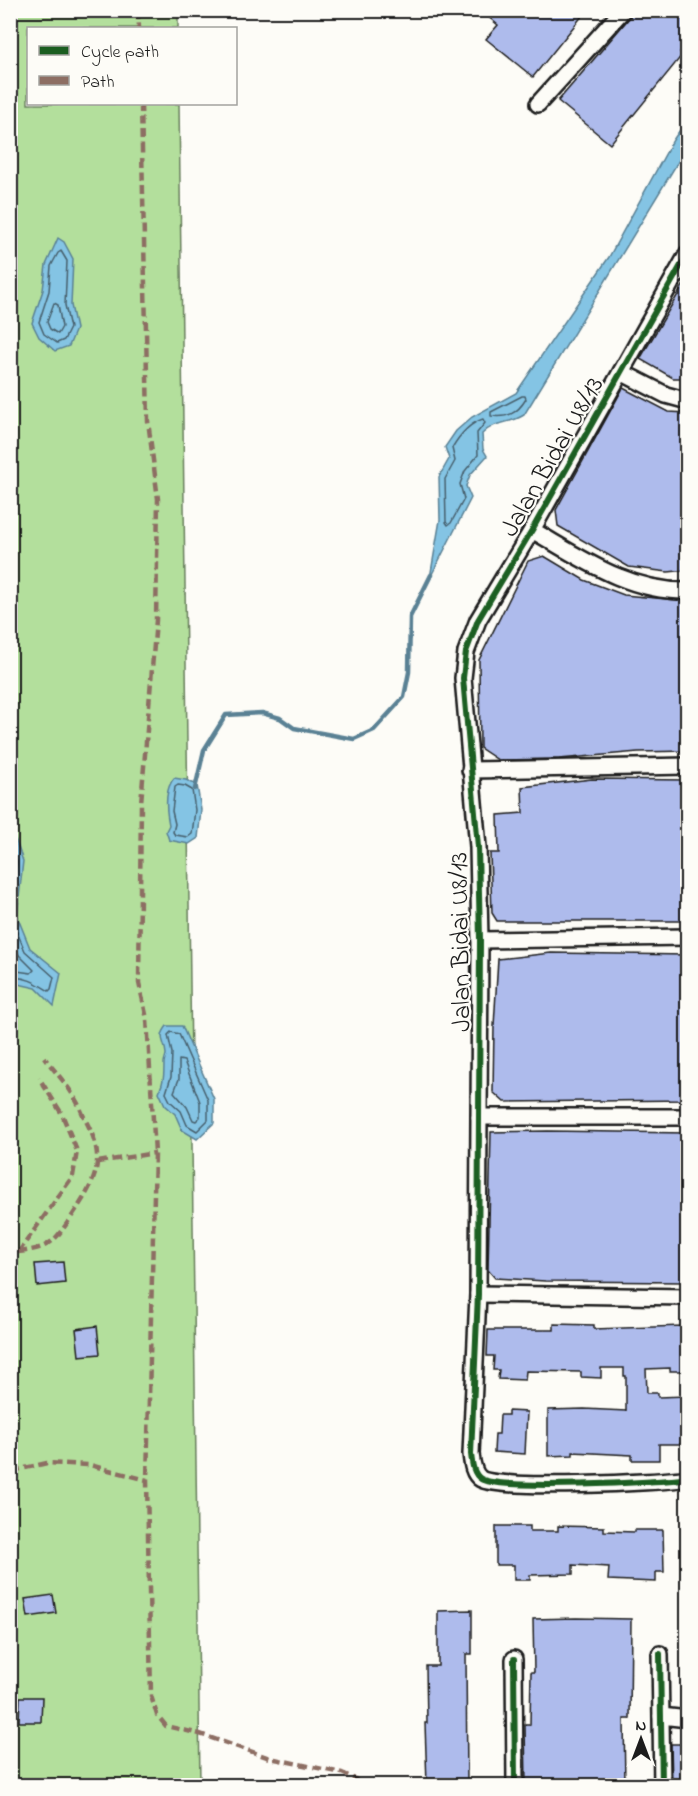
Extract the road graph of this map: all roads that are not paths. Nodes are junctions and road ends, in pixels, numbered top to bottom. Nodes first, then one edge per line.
1 (623, 10) edge
2 (537, 104) dead end
3 (687, 254) edge
4 (621, 372) junction
5 (687, 401) edge
6 (532, 530) junction
7 (687, 591) edge
8 (687, 766) edge
9 (470, 770) junction
10 (687, 937) edge
11 (480, 940) junction
12 (479, 1117) junction
13 (687, 1117) edge
14 (478, 1294) junction
15 (687, 1297) edge
16 (10, 1470) edge
17 (687, 1478) edge
18 (10, 1497) edge
19 (660, 1654) dead end
20 (514, 1659) dead end
21 (661, 1716) junction
22 (687, 1719) edge
23 (514, 1785) edge
24 (662, 1785) edge

1 - 2 street
3 - 4 street, Jalan Bidai U8/13
4 - 5 street, Jalan Bidai U8/13
4 - 6 street, Jalan Bidai U8/13
6 - 7 street
6 - 9 street, Jalan Bidai U8/13
8 - 9 street
9 - 11 street, Jalan Bidai U8/13
10 - 11 street
11 - 12 street, Jalan Bidai U8/13
12 - 13 street
12 - 14 street, Jalan Bidai U8/13
14 - 15 street
14 - 17 street, Jalan Bidai U8/13
16 - 18 lane
19 - 21 street
20 - 23 street
21 - 22 street
21 - 24 street

